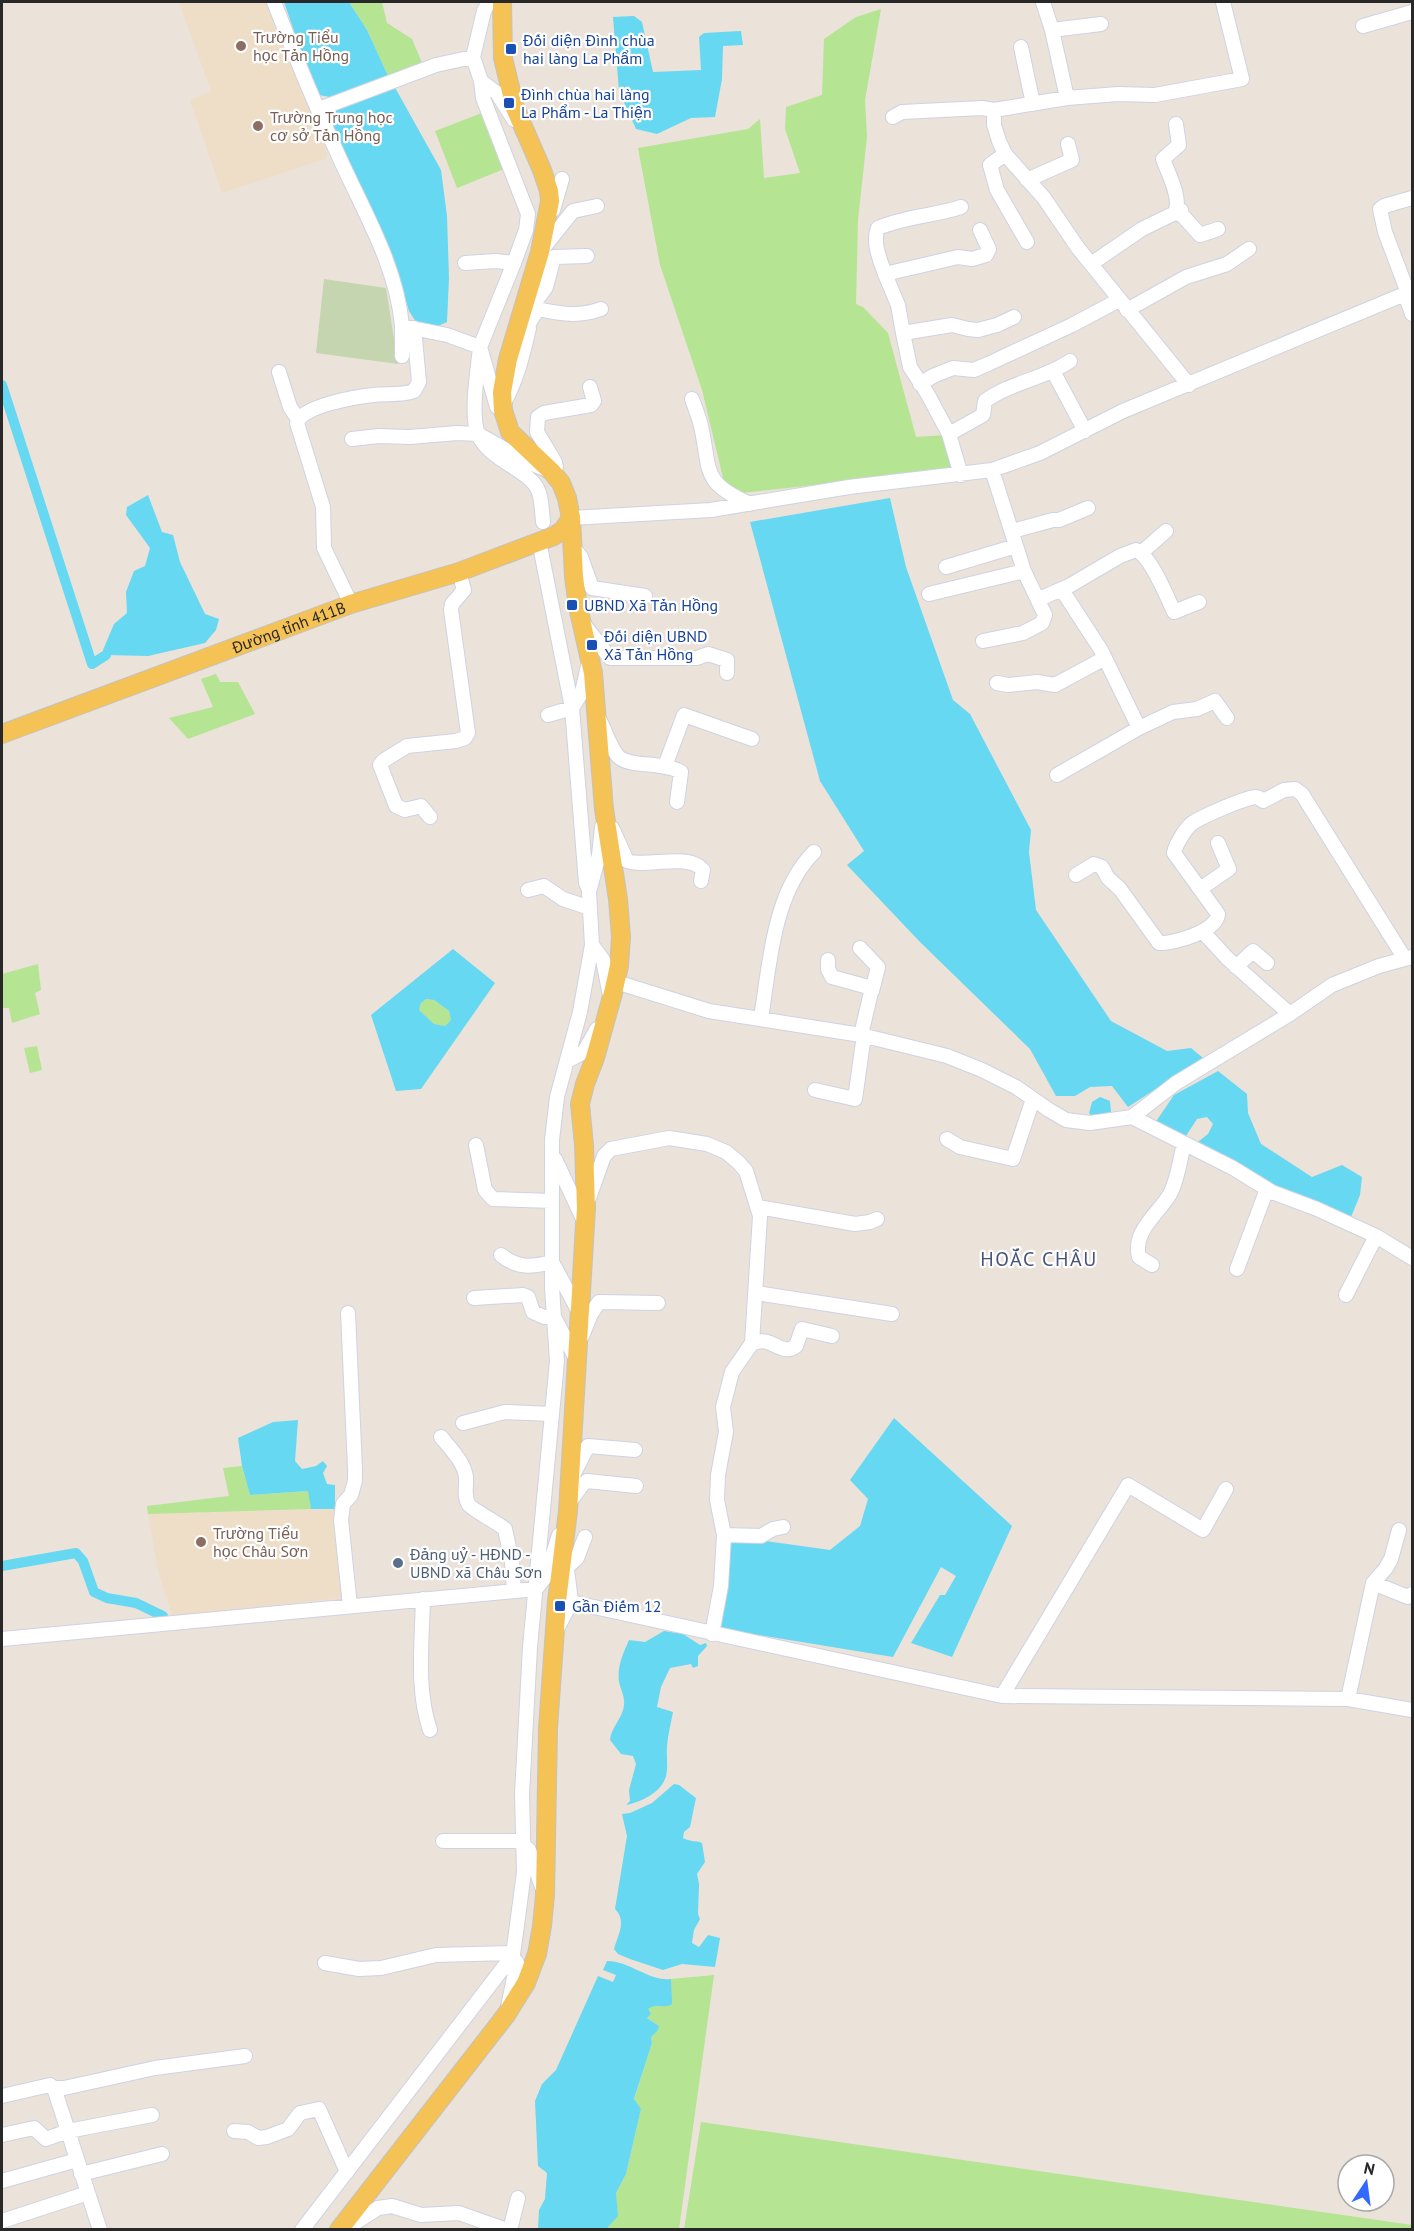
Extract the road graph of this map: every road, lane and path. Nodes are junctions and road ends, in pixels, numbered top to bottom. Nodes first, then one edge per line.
1 (274, 2) edge
2 (502, 2) edge
3 (1043, 2) edge
4 (1223, 2) edge
5 (1396, 2) edge
6 (486, 5) edge
7 (1406, 14) edge
8 (1101, 24) dead end
9 (1363, 26) dead end
10 (1052, 30) junction
11 (1021, 47) dead end
12 (473, 57) junction
13 (481, 81) junction
14 (1067, 98) junction
15 (1033, 104) junction
16 (319, 110) junction
17 (994, 110) junction
18 (893, 117) dead end
19 (1176, 124) dead end
20 (528, 140) junction
21 (1068, 144) dead end
22 (1005, 154) junction
23 (562, 180) dead end
24 (1027, 180) junction
25 (567, 197) dead end
26 (1413, 198) edge
27 (597, 206) dead end
28 (961, 207) dead end
29 (1178, 211) junction
30 (546, 225) junction
31 (1218, 229) dead end
32 (980, 230) dead end
33 (1027, 242) dead end
34 (558, 244) dead end
35 (1250, 249) dead end
36 (540, 252) junction
37 (586, 256) dead end
38 (465, 263) dead end
39 (514, 263) junction
40 (1091, 264) junction
41 (534, 272) junction
42 (885, 274) junction
43 (1408, 293) edge
44 (1123, 305) junction
45 (601, 309) dead end
46 (1413, 314) edge
47 (1014, 317) dead end
48 (524, 324) junction
49 (408, 327) junction
50 (903, 333) junction
51 (480, 347) junction
52 (402, 356) dead end
53 (1070, 361) dead end
54 (1053, 371) junction
55 (279, 372) dead end
56 (920, 384) junction
57 (1189, 386) junction
58 (590, 387) dead end
59 (692, 399) dead end
60 (503, 405) junction
61 (298, 419) junction
62 (506, 424) junction
63 (1085, 430) junction
64 (478, 434) junction
65 (949, 434) junction
66 (352, 439) dead end
67 (992, 470) junction
68 (552, 472) junction
69 (961, 475) junction
70 (750, 504) junction
71 (1088, 508) dead end
72 (571, 518) junction
73 (543, 522) dead end
74 (1012, 531) junction
75 (1166, 531) dead end
76 (539, 541) junction
77 (572, 545) junction
78 (1016, 546) junction
79 (1141, 553) junction
80 (946, 567) dead end
81 (1024, 571) junction
82 (459, 572) junction
83 (1062, 590) junction
84 (929, 594) dead end
85 (645, 596) dead end
86 (1039, 599) junction
87 (1199, 603) dead end
88 (351, 604) junction
89 (582, 621) junction
90 (983, 641) dead end
91 (590, 652) junction
92 (1105, 658) junction
93 (727, 673) dead end
94 (997, 683) dead end
95 (572, 708) junction
96 (596, 714) junction
97 (548, 716) dead end
98 (1227, 718) dead end
99 (1139, 728) junction
100 (2, 734) edge
101 (752, 739) dead end
102 (665, 766) junction
103 (1057, 775) dead end
104 (677, 802) dead end
105 (604, 809) junction
106 (430, 817) dead end
107 (1218, 843) dead end
108 (814, 852) dead end
109 (1076, 875) dead end
110 (701, 881) dead end
111 (1200, 889) junction
112 (528, 890) dead end
113 (590, 892) junction
114 (590, 908) junction
115 (1203, 932) junction
116 (592, 945) junction
117 (860, 948) dead end
118 (1409, 958) edge
119 (828, 960) dead end
120 (1267, 963) dead end
121 (1236, 967) junction
122 (616, 982) junction
123 (872, 992) junction
124 (609, 1006) junction
125 (1290, 1014) junction
126 (761, 1018) junction
127 (863, 1035) junction
128 (567, 1061) junction
129 (815, 1090) dead end
130 (1033, 1099) junction
131 (1132, 1117) junction
132 (947, 1139) dead end
133 (1184, 1143) junction
134 (476, 1145) dead end
135 (552, 1155) junction
136 (1268, 1189) junction
137 (552, 1201) junction
138 (758, 1207) junction
139 (585, 1215) junction
140 (877, 1219) dead end
141 (1376, 1236) junction
142 (501, 1255) dead end
143 (1413, 1258) edge
144 (552, 1262) junction
145 (1152, 1265) dead end
146 (1237, 1269) dead end
147 (756, 1293) junction
148 (1346, 1295) dead end
149 (474, 1298) dead end
150 (658, 1303) dead end
151 (579, 1312) junction
152 (348, 1313) dead end
153 (892, 1314) dead end
154 (554, 1317) junction
155 (832, 1336) dead end
156 (752, 1343) junction
157 (577, 1354) junction
158 (552, 1414) junction
159 (463, 1423) dead end
160 (441, 1437) dead end
161 (635, 1450) dead end
162 (570, 1481) junction
163 (636, 1486) dead end
164 (1227, 1489) dead end
165 (568, 1508) junction
166 (783, 1527) dead end
167 (1399, 1530) dead end
168 (724, 1535) junction
169 (585, 1538) dead end
170 (563, 1571) junction
171 (1373, 1583) junction
172 (536, 1589) junction
173 (514, 1591) junction
174 (423, 1599) junction
175 (1411, 1599) edge
176 (571, 1602) junction
177 (350, 1606) junction
178 (712, 1634) junction
179 (554, 1635) junction
180 (2, 1640) edge
181 (1002, 1696) junction
182 (1348, 1699) junction
183 (1413, 1710) edge
184 (430, 1730) dead end
185 (443, 1840) dead end
186 (523, 1845) junction
187 (545, 1895) junction
188 (513, 1955) junction
189 (325, 1963) dead end
190 (506, 2015) junction
191 (245, 2056) dead end
192 (54, 2088) junction
193 (2, 2096) edge
194 (152, 2115) dead end
195 (68, 2131) junction
196 (234, 2131) dead end
197 (2, 2135) edge
198 (162, 2154) dead end
199 (77, 2160) junction
200 (347, 2172) junction
201 (81, 2174) junction
202 (2, 2181) edge
203 (88, 2193) junction
204 (518, 2198) dead end
205 (2, 2221) edge
206 (100, 2229) edge
207 (302, 2229) edge
208 (339, 2229) edge
209 (344, 2229) edge
210 (508, 2229) edge

1 - 16 street
2 - 20 main road
3 - 10 street
4 - 14 street
5 - 7 street
6 - 12 street
7 - 9 street
8 - 10 street
10 - 14 street
11 - 15 street
12 - 13 street
12 - 16 street
13 - 20 street
13 - 39 street
14 - 15 street
15 - 17 street
16 - 49 street
17 - 18 street
17 - 22 street
19 - 29 street
20 - 30 main road
21 - 24 street
22 - 24 street
22 - 33 street
23 - 30 street
24 - 40 street
25 - 30 street
26 - 43 street
27 - 36 street
28 - 42 street
29 - 31 street
29 - 40 street
30 - 36 main road
32 - 42 street
34 - 41 street
35 - 44 street
36 - 41 main road
37 - 48 street
38 - 39 street
39 - 51 street
40 - 44 street
41 - 48 main road
42 - 50 street
43 - 46 street
43 - 57 street
44 - 56 street
44 - 57 street
45 - 48 street
47 - 50 street
48 - 60 main road
48 - 60 street
49 - 51 street
49 - 52 street
49 - 61 street
50 - 56 street
51 - 62 street
51 - 64 street
53 - 54 street
54 - 63 street
54 - 65 street
55 - 61 street
56 - 65 street
57 - 63 street
58 - 68 street
59 - 70 street
60 - 62 main road
61 - 88 street
62 - 68 main road
63 - 67 street
64 - 66 street
64 - 68 street
64 - 73 street
65 - 69 street
67 - 69 street
67 - 74 street
68 - 72 main road
69 - 70 street
70 - 72 street
71 - 74 street
72 - 76 main road, Đường tỉnh 411B
72 - 77 main road
74 - 78 street
75 - 79 street
76 - 82 main road, Đường tỉnh 411B
76 - 95 street
77 - 85 street
77 - 89 main road
78 - 80 street
78 - 81 street
79 - 83 street
79 - 87 street
81 - 84 street
81 - 86 street
82 - 88 main road, Đường tỉnh 411B
82 - 106 street
83 - 86 street
83 - 92 street
86 - 90 street
88 - 100 main road, Đường tỉnh 411B
89 - 91 main road
89 - 93 street
91 - 95 street
91 - 96 main road
92 - 94 street
92 - 99 street
95 - 97 street
95 - 113 street
96 - 102 street
96 - 105 main road
98 - 99 street
99 - 103 street
101 - 102 street
102 - 104 street
105 - 110 street
105 - 113 street
105 - 122 main road
107 - 111 street
108 - 126 street
109 - 115 street
111 - 115 street
111 - 118 street
112 - 114 street
113 - 114 street
114 - 116 street
115 - 121 street
116 - 124 street
116 - 128 street
117 - 123 street
118 - 125 street
119 - 123 street
120 - 121 street
121 - 125 street
122 - 124 main road
122 - 126 street
123 - 127 street
124 - 128 street
124 - 139 main road
125 - 131 street
126 - 127 street
127 - 129 street
127 - 130 street
128 - 135 street
130 - 131 street
130 - 132 street
131 - 133 street
133 - 136 street
133 - 145 street
134 - 137 street
135 - 137 street
135 - 139 street
136 - 141 street
136 - 146 street
137 - 144 street
138 - 139 street
138 - 140 street
138 - 147 street
139 - 151 main road
141 - 143 street
141 - 148 street
142 - 144 street
144 - 151 street
144 - 154 street
147 - 153 street
147 - 156 street
149 - 154 street
150 - 157 street
151 - 157 main road
152 - 177 street
154 - 157 street
154 - 158 street
155 - 156 street
156 - 168 street
157 - 162 main road
158 - 159 street
158 - 172 street
160 - 173 street
161 - 162 street
162 - 165 main road
163 - 165 street
164 - 181 street
165 - 170 main road
165 - 172 street
166 - 168 street
167 - 171 street
168 - 178 street
169 - 170 street
170 - 176 street
170 - 179 main road
171 - 175 street
171 - 182 street
172 - 173 street
172 - 186 street
173 - 174 street
174 - 177 street
174 - 184 street
176 - 178 street
176 - 179 street
177 - 180 street
178 - 181 street
179 - 187 main road
181 - 182 street
182 - 183 street
185 - 186 street
186 - 187 street
186 - 188 street
187 - 190 main road
188 - 189 street
188 - 190 street
188 - 200 street
190 - 208 main road
191 - 192 street
192 - 193 street
192 - 195 street
194 - 195 street
195 - 197 street
195 - 199 street
196 - 200 street
198 - 201 street
199 - 201 street
199 - 202 street
200 - 207 street
201 - 203 street
203 - 205 street
203 - 206 street
204 - 210 street
209 - 210 street

